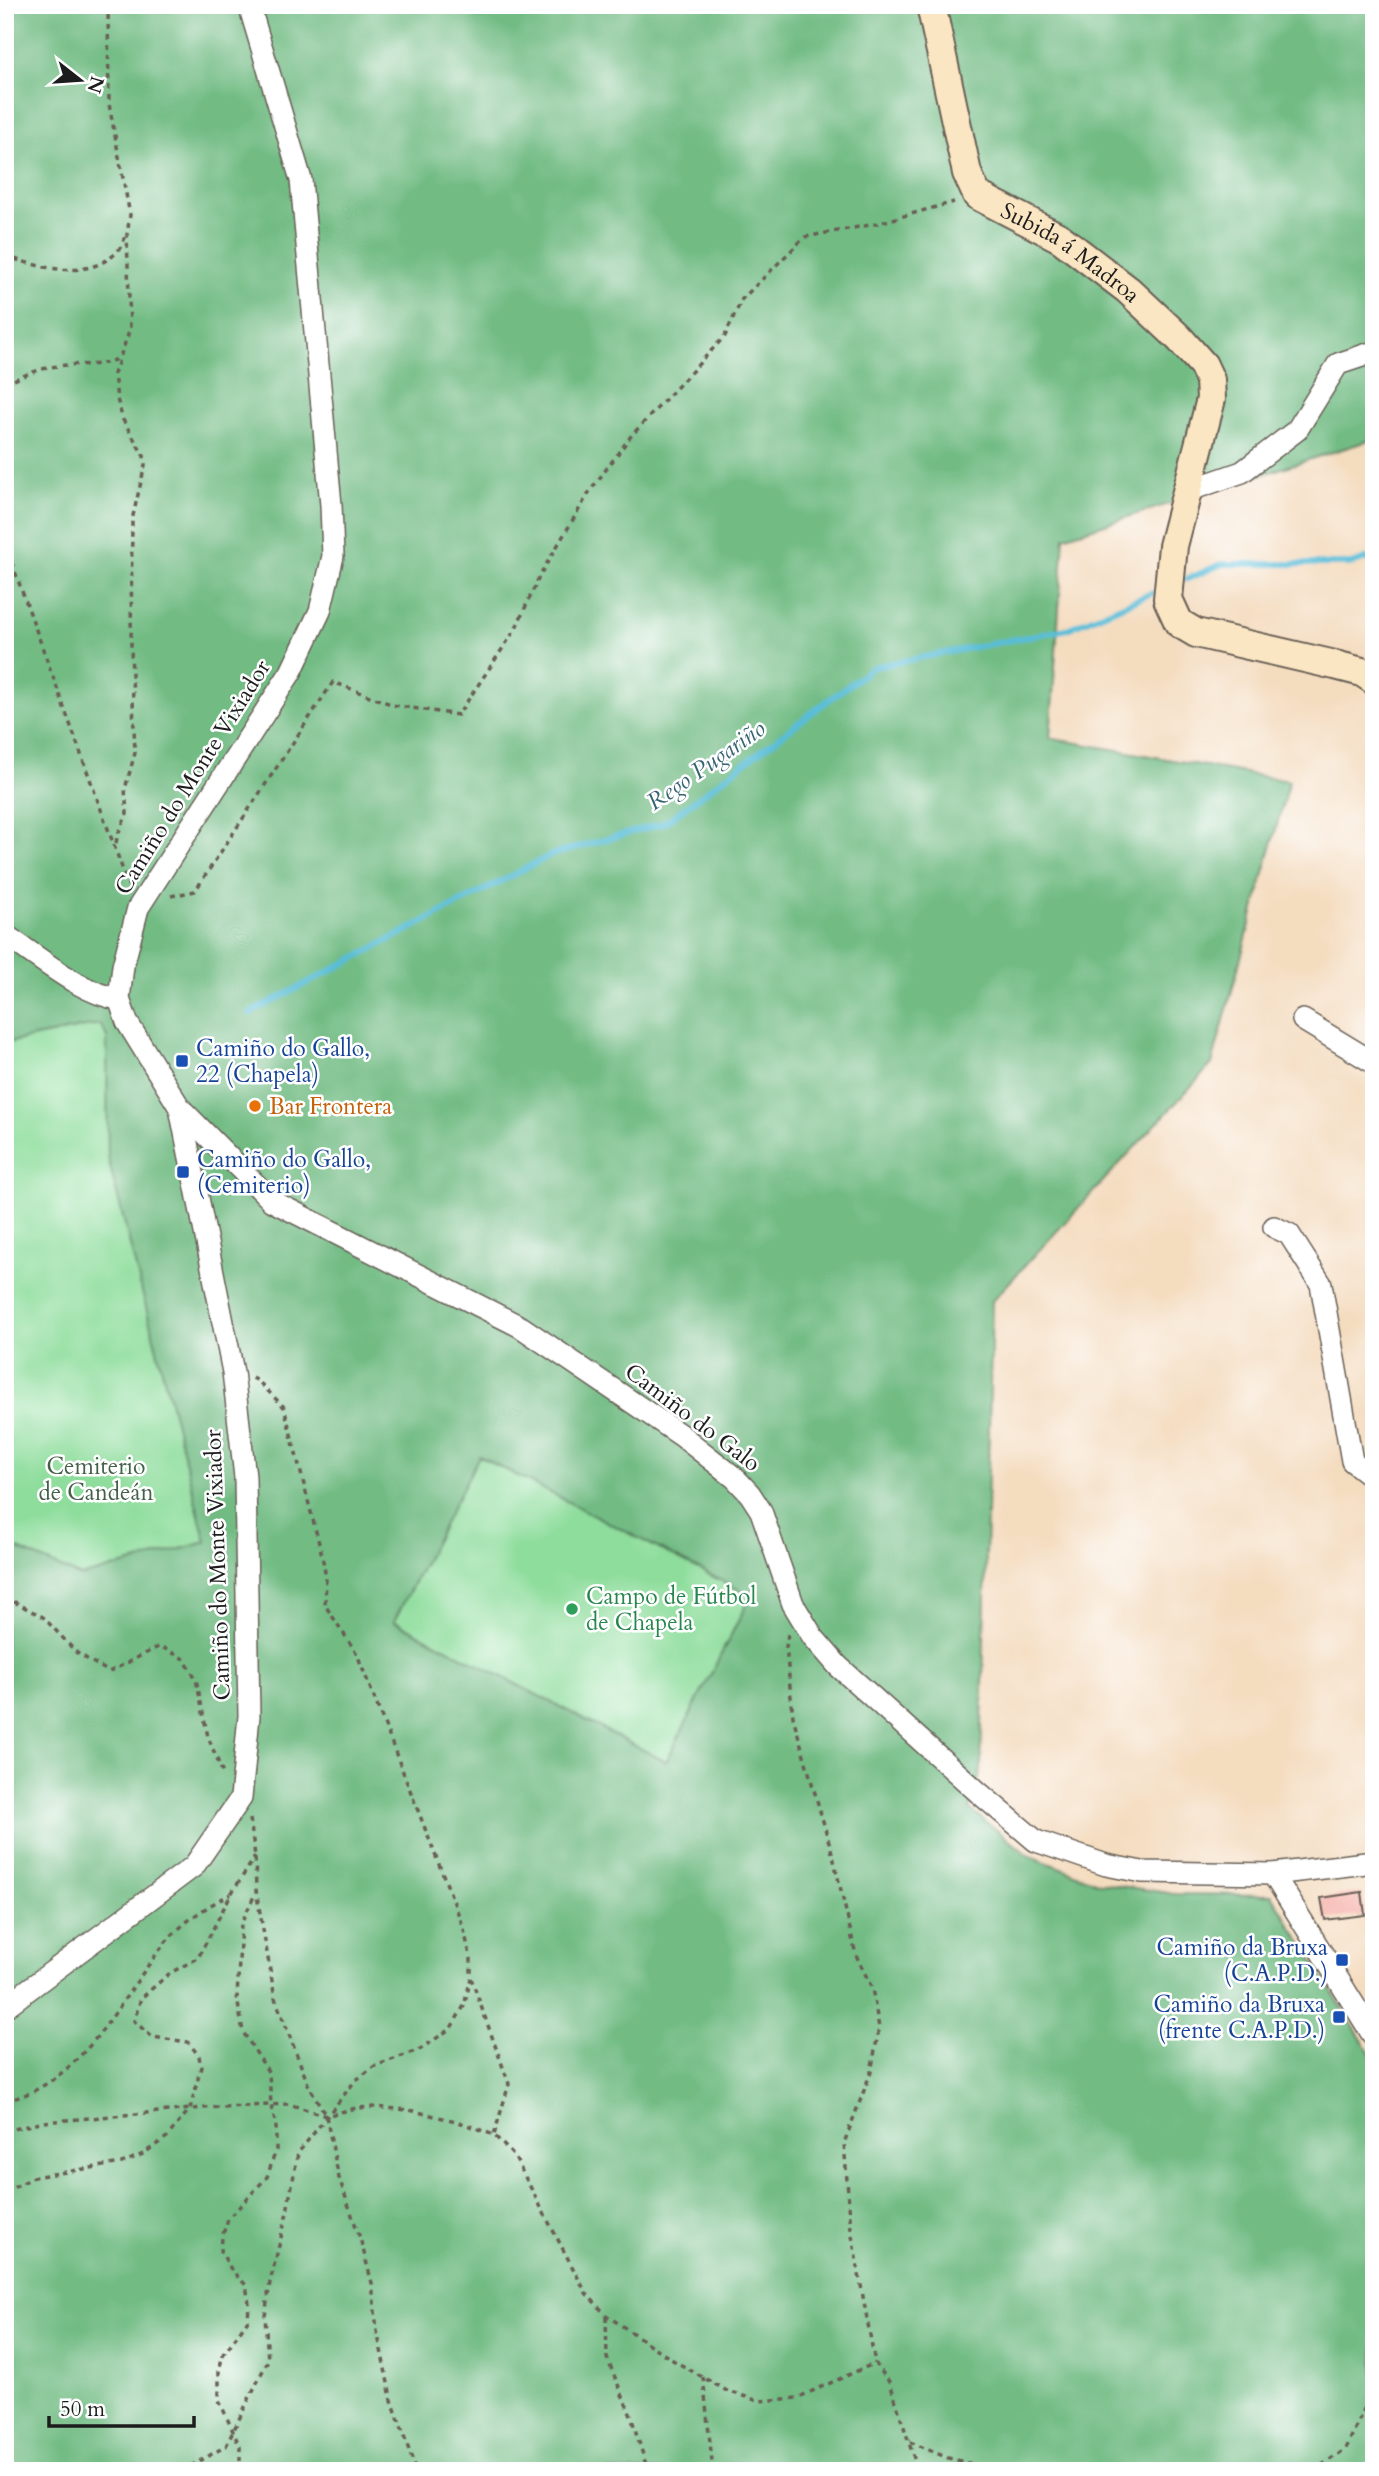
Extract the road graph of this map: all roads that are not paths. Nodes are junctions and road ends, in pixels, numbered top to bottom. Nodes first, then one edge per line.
1 (249, 5) edge
2 (931, 5) edge
3 (1374, 352) edge
4 (1187, 491) junction
5 (1374, 680) edge
6 (5, 934) edge
7 (119, 999) junction
8 (1303, 1020) dead end
9 (1374, 1063) edge
10 (180, 1108) junction
11 (1274, 1227) dead end
12 (1374, 1478) edge
13 (1374, 1862) edge
14 (1273, 1874) junction
15 (5, 2007) edge
16 (1374, 2037) edge

1 - 7 street, Camiño do Monte Vixiador
2 - 4 street, Subida á Madroa
3 - 4 street
4 - 5 street, Subida á Madroa
6 - 7 street
7 - 10 street, Camiño do Monte Vixiador
8 - 9 street
10 - 14 street, Camiño do Galo
10 - 15 street, Camiño do Monte Vixiador
11 - 12 street
13 - 14 street, Camiño do Galo
14 - 16 street

